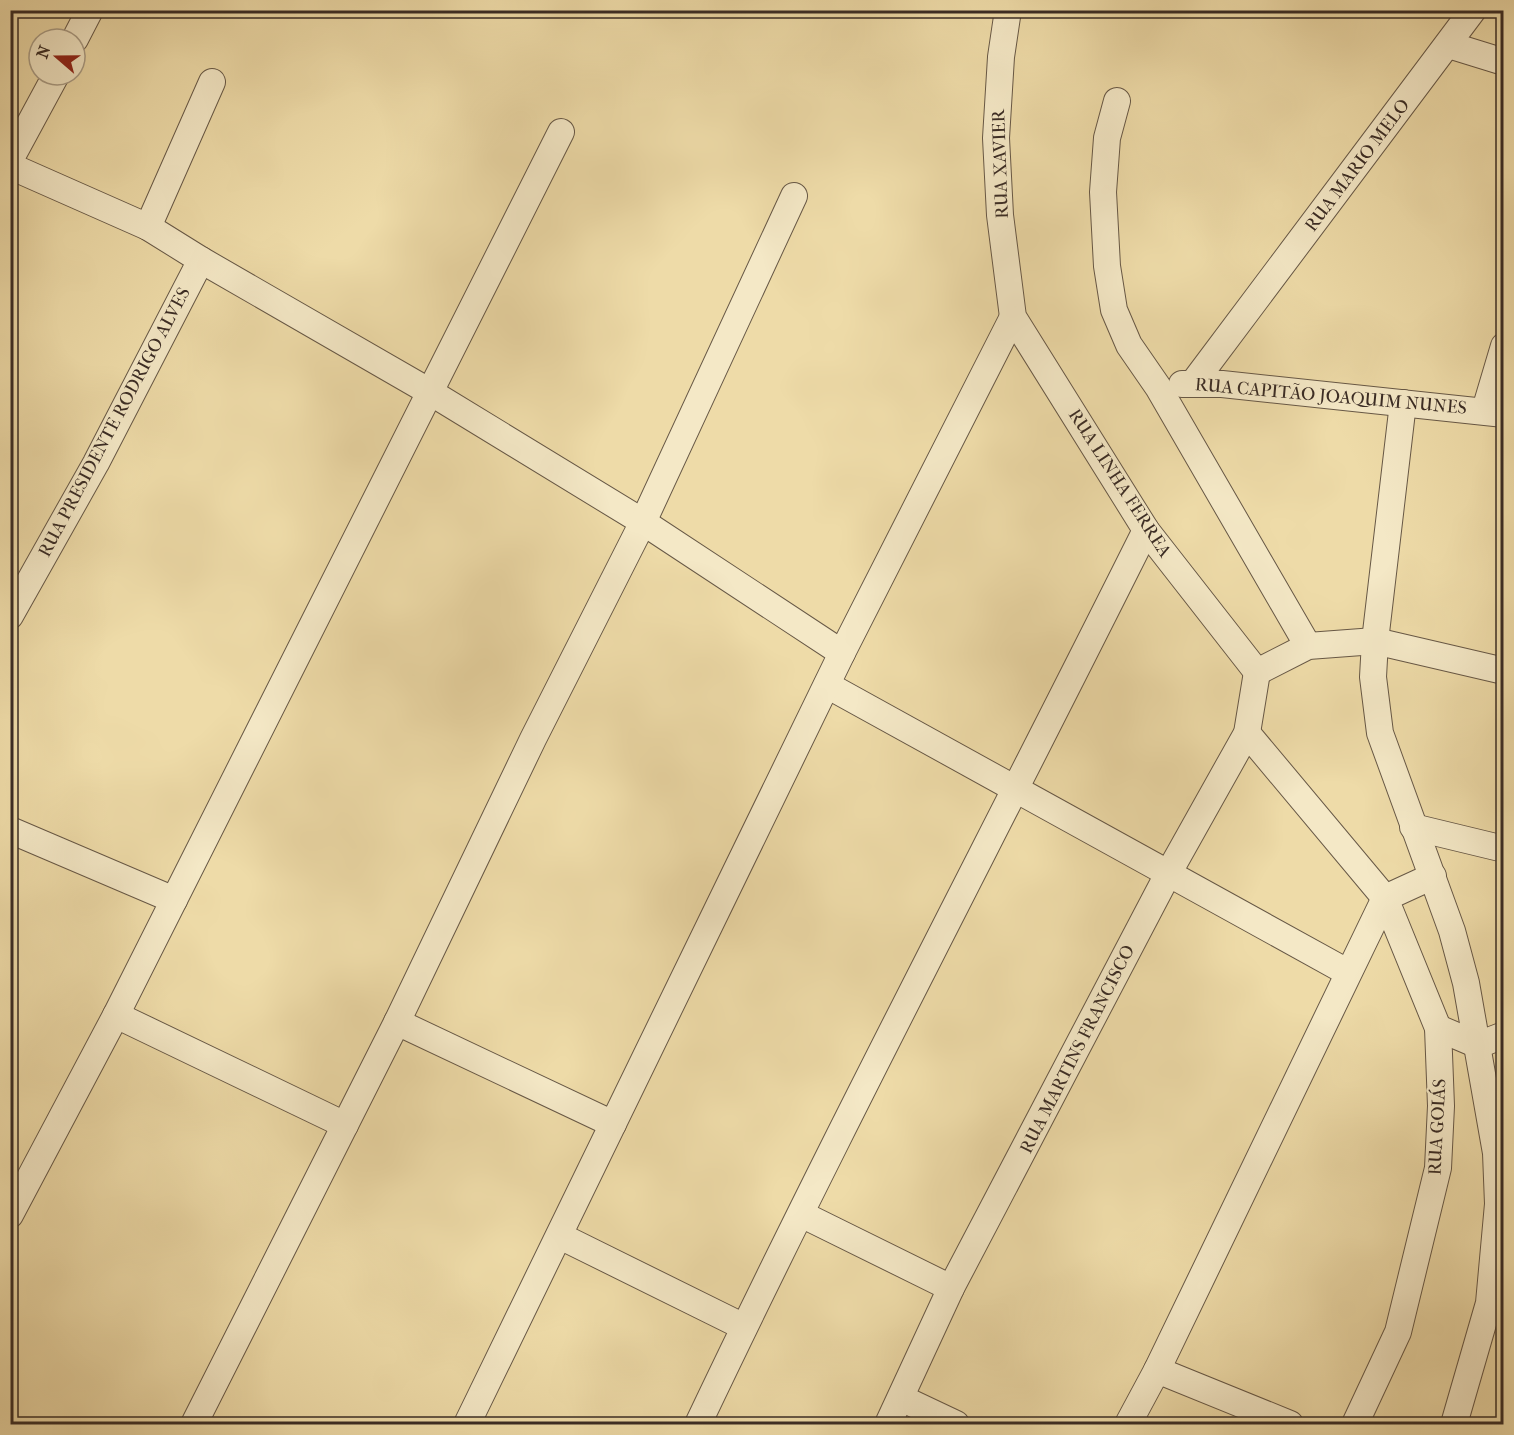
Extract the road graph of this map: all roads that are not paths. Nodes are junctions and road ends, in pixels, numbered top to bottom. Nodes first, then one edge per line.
1 (90, 10) edge
2 (1008, 10) edge
3 (1473, 10) edge
4 (81, 27) edge
5 (1449, 45) junction
6 (1503, 62) edge
7 (212, 82) dead end
8 (50, 87) edge
9 (1117, 101) dead end
10 (561, 132) dead end
11 (10, 160) edge
12 (10, 166) edge
13 (794, 196) dead end
14 (148, 227) junction
15 (201, 260) junction
16 (1013, 316) junction
17 (1503, 346) edge
18 (1194, 382) junction
19 (1158, 387) junction
20 (430, 392) junction
21 (1403, 403) junction
22 (1494, 412) edge
23 (643, 522) junction
24 (1146, 530) junction
25 (11, 612) edge
26 (1375, 641) junction
27 (1308, 646) junction
28 (842, 653) junction
29 (1503, 670) edge
30 (1257, 672) junction
31 (827, 685) junction
32 (1247, 733) junction
33 (1016, 790) junction
34 (1413, 827) junction
35 (10, 830) edge
36 (1503, 849) edge
37 (1168, 874) junction
38 (1433, 876) junction
39 (1385, 898) junction
40 (174, 900) junction
41 (1347, 972) junction
42 (116, 1015) junction
43 (397, 1022) junction
44 (1438, 1028) junction
45 (1503, 1035) edge
46 (1478, 1045) junction
47 (613, 1124) junction
48 (345, 1125) junction
49 (801, 1214) junction
50 (10, 1215) edge
51 (560, 1236) junction
52 (951, 1288) junction
53 (744, 1327) junction
54 (1157, 1370) junction
55 (901, 1398) junction
56 (194, 1425) edge
57 (467, 1425) edge
58 (698, 1425) edge
59 (888, 1425) edge
60 (956, 1425) edge
61 (1128, 1425) edge
62 (1290, 1425) edge
63 (1355, 1425) edge
64 (1454, 1425) edge

1 - 4 street
2 - 16 street, RUA XAVIER
3 - 5 street, RUA MARIO MELO
5 - 6 street
5 - 18 street, RUA MARIO MELO
7 - 14 street
8 - 11 street
9 - 19 street
10 - 20 street
12 - 14 street
13 - 23 street
14 - 15 street
15 - 20 street
15 - 25 street, RUA PRESIDENTE RODRIGO ALVES
16 - 24 street, RUA LINHA FERREA
16 - 28 street
17 - 22 street
18 - 19 street, RUA CAPITÃO JOAQUIM NUNES
18 - 21 street, RUA CAPITÃO JOAQUIM NUNES
19 - 27 street
20 - 23 street
20 - 40 street
21 - 22 street, RUA CAPITÃO JOAQUIM NUNES
21 - 26 street
23 - 28 street
23 - 43 street
24 - 30 street, RUA LINHA FERREA
24 - 33 street
26 - 27 street
26 - 29 street
26 - 34 street
27 - 30 street
28 - 31 street
30 - 32 street, RUA MARTINS FRANCISCO
31 - 33 street
31 - 47 street
32 - 37 street, RUA MARTINS FRANCISCO
32 - 39 street, RUA GOIÁS
33 - 37 street
33 - 49 street
34 - 36 street
34 - 38 street
35 - 40 street
37 - 41 street
37 - 52 street, RUA MARTINS FRANCISCO
38 - 39 street
38 - 46 street
39 - 41 street
39 - 44 street, RUA GOIÁS
40 - 42 street
41 - 54 street
42 - 48 street
42 - 50 street
43 - 47 street
43 - 48 street
44 - 46 street
44 - 63 street, RUA GOIÁS
45 - 46 street
46 - 64 street
47 - 51 street
48 - 56 street
49 - 52 street
49 - 53 street
51 - 53 street
51 - 57 street
52 - 55 street, RUA MARTINS FRANCISCO
53 - 58 street
54 - 61 street
54 - 62 street
55 - 59 street, RUA MARTINS FRANCISCO
55 - 60 street

